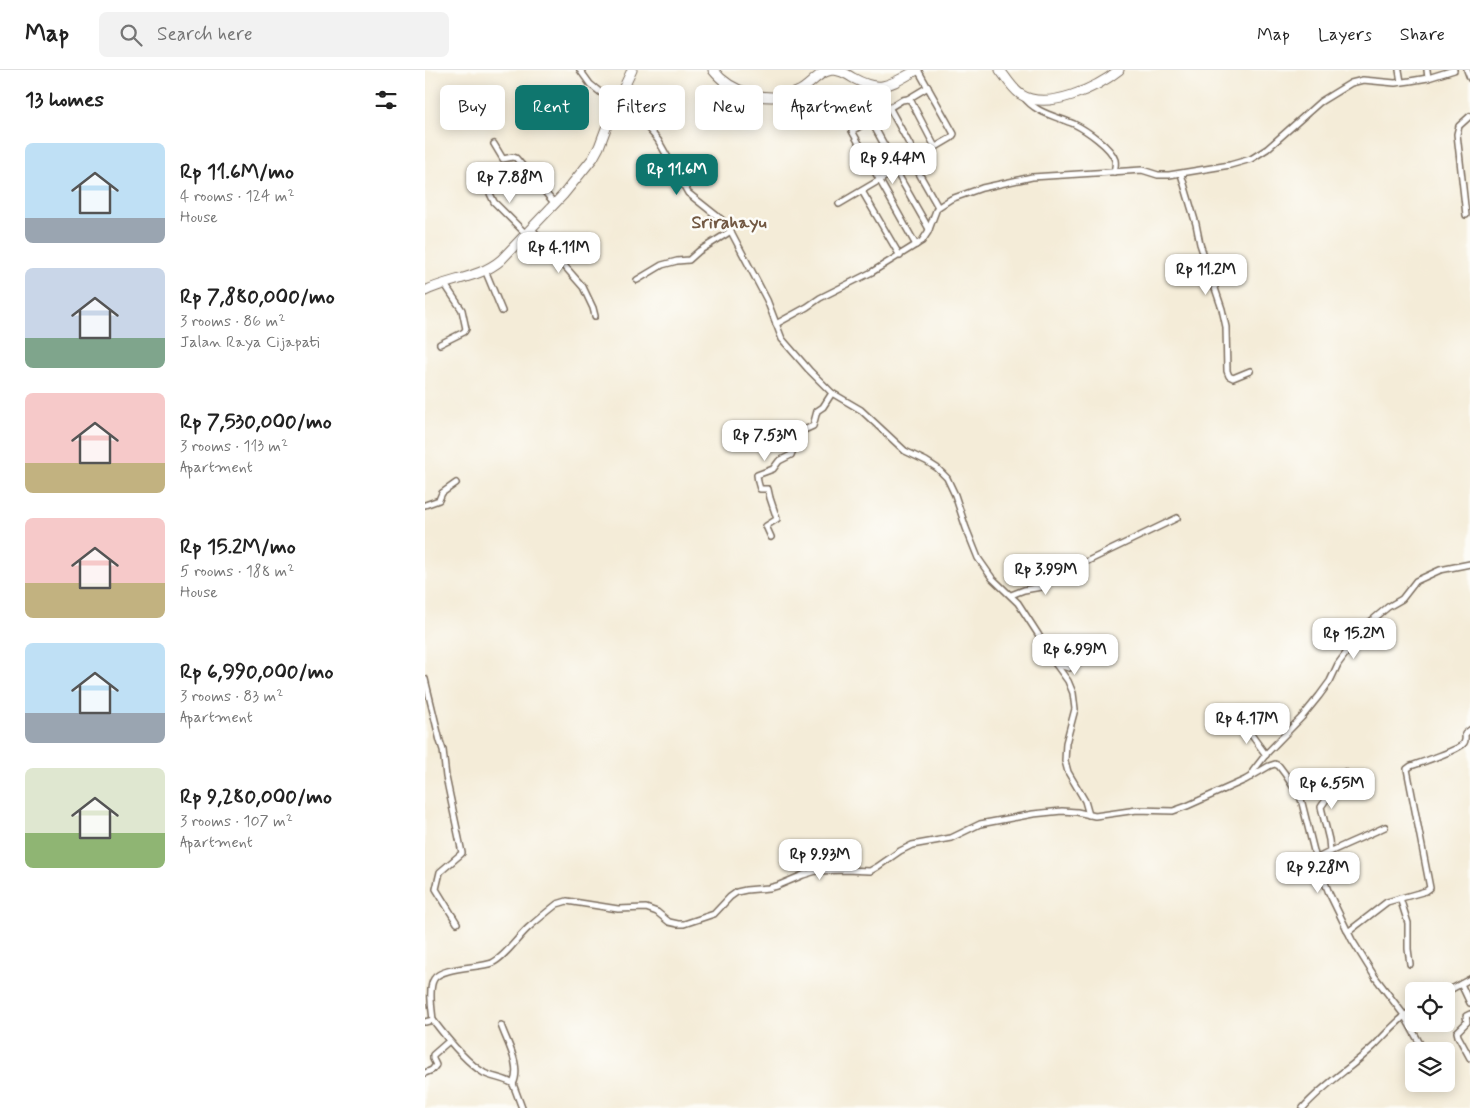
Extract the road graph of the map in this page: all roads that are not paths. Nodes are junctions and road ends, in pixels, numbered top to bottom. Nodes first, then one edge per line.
1 (579, 70) edge
2 (631, 70) edge
3 (713, 70) edge
4 (917, 70) edge
5 (1000, 70) edge
6 (1119, 70) edge
7 (1399, 70) edge
8 (1427, 70) edge
9 (1454, 70) edge
10 (1467, 70) edge
11 (1428, 78) junction
12 (1470, 78) edge
13 (1401, 82) junction
14 (625, 85) edge
15 (927, 87) junction
16 (599, 91) edge
17 (1022, 95) junction
18 (908, 99) junction
19 (891, 107) edge
20 (891, 112) edge
21 (1470, 116) edge
22 (606, 130) edge
23 (650, 130) edge
24 (853, 130) edge
25 (876, 130) edge
26 (494, 144) dead end
27 (935, 147) junction
28 (914, 159) junction
29 (897, 170) junction
30 (1114, 172) junction
31 (1181, 174) junction
32 (484, 181) dead end
33 (879, 181) junction
34 (862, 191) junction
35 (555, 204) junction
36 (839, 204) dead end
37 (938, 207) junction
38 (1466, 215) dead end
39 (929, 229) junction
40 (528, 231) junction
41 (731, 231) junction
42 (916, 245) junction
43 (900, 256) junction
44 (485, 270) junction
45 (637, 280) dead end
46 (444, 283) junction
47 (425, 291) edge
48 (502, 311) dead end
49 (595, 316) dead end
50 (776, 324) junction
51 (440, 344) dead end
52 (1250, 371) dead end
53 (832, 393) junction
54 (456, 483) dead end
55 (425, 506) edge
56 (1177, 518) dead end
57 (771, 537) dead end
58 (1470, 564) edge
59 (1011, 596) junction
60 (1331, 629) dead end
61 (1351, 648) junction
62 (1089, 656) dead end
63 (1056, 664) junction
64 (425, 679) edge
65 (1248, 725) dead end
66 (1470, 730) edge
67 (1266, 754) junction
68 (1345, 772) dead end
69 (1251, 777) junction
70 (1089, 815) junction
71 (1385, 827) dead end
72 (1330, 851) junction
73 (1316, 859) junction
74 (1400, 898) junction
75 (457, 923) dead end
76 (1348, 932) junction
77 (1410, 964) dead end
78 (1470, 979) edge
79 (1461, 984) junction
80 (1455, 987) edge
81 (1470, 1003) edge
82 (1470, 1014) edge
83 (1404, 1015) junction
84 (433, 1020) junction
85 (425, 1022) edge
86 (501, 1025) dead end
87 (449, 1042) junction
88 (1419, 1042) edge
89 (1470, 1058) edge
90 (425, 1073) edge
91 (513, 1084) junction
92 (522, 1108) edge
93 (1303, 1108) edge

1 - 16 street
2 - 14 main road
3 - 4 main road
4 - 15 street
5 - 17 main road
6 - 17 main road
7 - 13 street
8 - 11 street
9 - 11 street
10 - 12 street
11 - 13 street
13 - 31 street
15 - 18 street
15 - 27 street
17 - 30 street
18 - 19 street
18 - 27 street
20 - 28 street
21 - 38 street
22 - 35 main road
23 - 41 street
24 - 33 street
25 - 29 street
26 - 35 street
27 - 28 street
28 - 29 street
28 - 37 street
29 - 33 street
29 - 39 street
30 - 31 street
30 - 37 street
31 - 52 street
32 - 40 street
33 - 34 street
33 - 42 street
34 - 36 street
34 - 43 street
35 - 40 main road
37 - 39 street
39 - 42 street
40 - 44 main road
40 - 49 street
41 - 45 street
41 - 50 street
42 - 43 street
43 - 50 street
44 - 46 main road
44 - 48 street
46 - 47 main road
46 - 51 street
50 - 53 street
53 - 57 street
53 - 59 street
54 - 55 street
56 - 59 street
58 - 61 street
59 - 63 street
60 - 61 street
61 - 67 street
62 - 63 street
63 - 70 street
64 - 75 street
65 - 67 street
66 - 74 street
67 - 69 street
68 - 72 street
69 - 70 street
69 - 73 street
70 - 84 street
71 - 72 street
72 - 73 street
73 - 76 street
74 - 76 street
74 - 77 street
76 - 83 street
78 - 79 street
79 - 80 street
79 - 81 street
82 - 89 street
83 - 88 street
83 - 93 street
84 - 85 street
84 - 87 street
86 - 91 street
87 - 90 street
87 - 91 street
91 - 92 street

